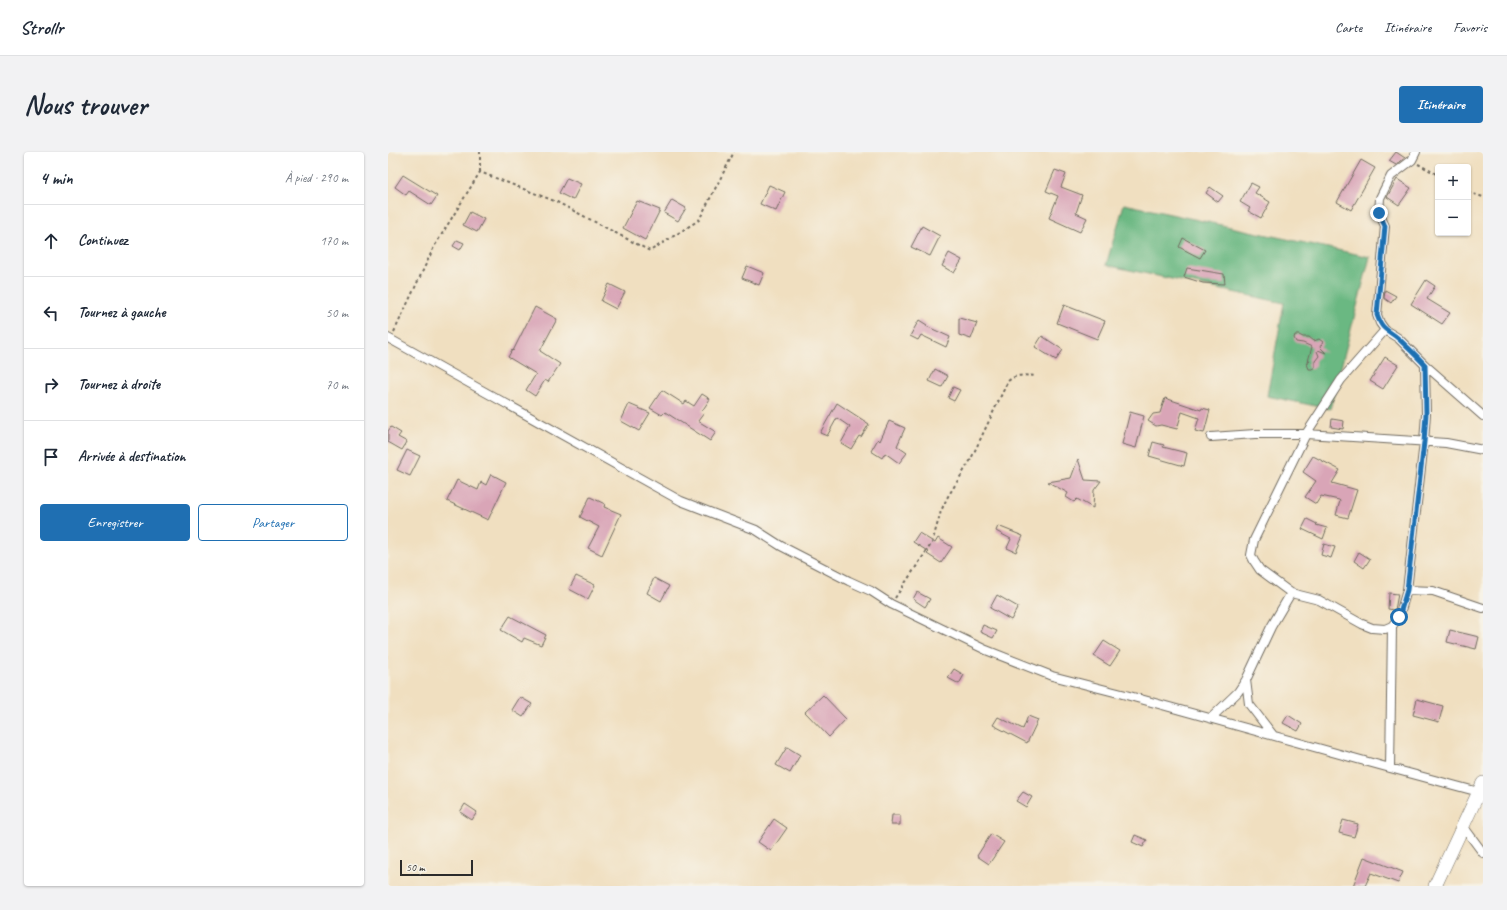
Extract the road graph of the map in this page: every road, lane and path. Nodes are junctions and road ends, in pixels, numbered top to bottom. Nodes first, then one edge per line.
1 (480, 152) edge
2 (734, 152) edge
3 (1416, 152) edge
4 (1412, 160) junction
5 (480, 172) junction
6 (1435, 173) edge
7 (1471, 193) edge
8 (1483, 197) edge
9 (1385, 330) junction
10 (389, 339) edge
11 (1425, 365) junction
12 (1035, 376) dead end
13 (1483, 416) edge
14 (1306, 434) junction
15 (1211, 437) dead end
16 (1424, 442) junction
17 (1483, 450) edge
18 (1407, 590) junction
19 (1291, 593) junction
20 (891, 604) junction
21 (1483, 608) edge
22 (1392, 626) junction
23 (1246, 680) junction
24 (1212, 718) junction
25 (1273, 735) junction
26 (1390, 768) junction
27 (1481, 787) edge
28 (1463, 826) junction
29 (1483, 853) edge
30 (1435, 886) edge

1 - 5 path
2 - 5 path
3 - 4 street
4 - 6 path
4 - 9 street
5 - 10 path
7 - 8 path
9 - 11 street
9 - 14 street
10 - 20 street
11 - 13 street
11 - 16 street
12 - 20 path
14 - 15 street
14 - 16 street
14 - 19 street
16 - 17 street
16 - 18 street
18 - 21 street
18 - 22 street
19 - 22 street
19 - 23 street
20 - 24 street
22 - 26 street
23 - 24 street
23 - 25 street
24 - 25 street
25 - 26 street
26 - 27 street
27 - 28 main road
28 - 29 street
28 - 30 main road

